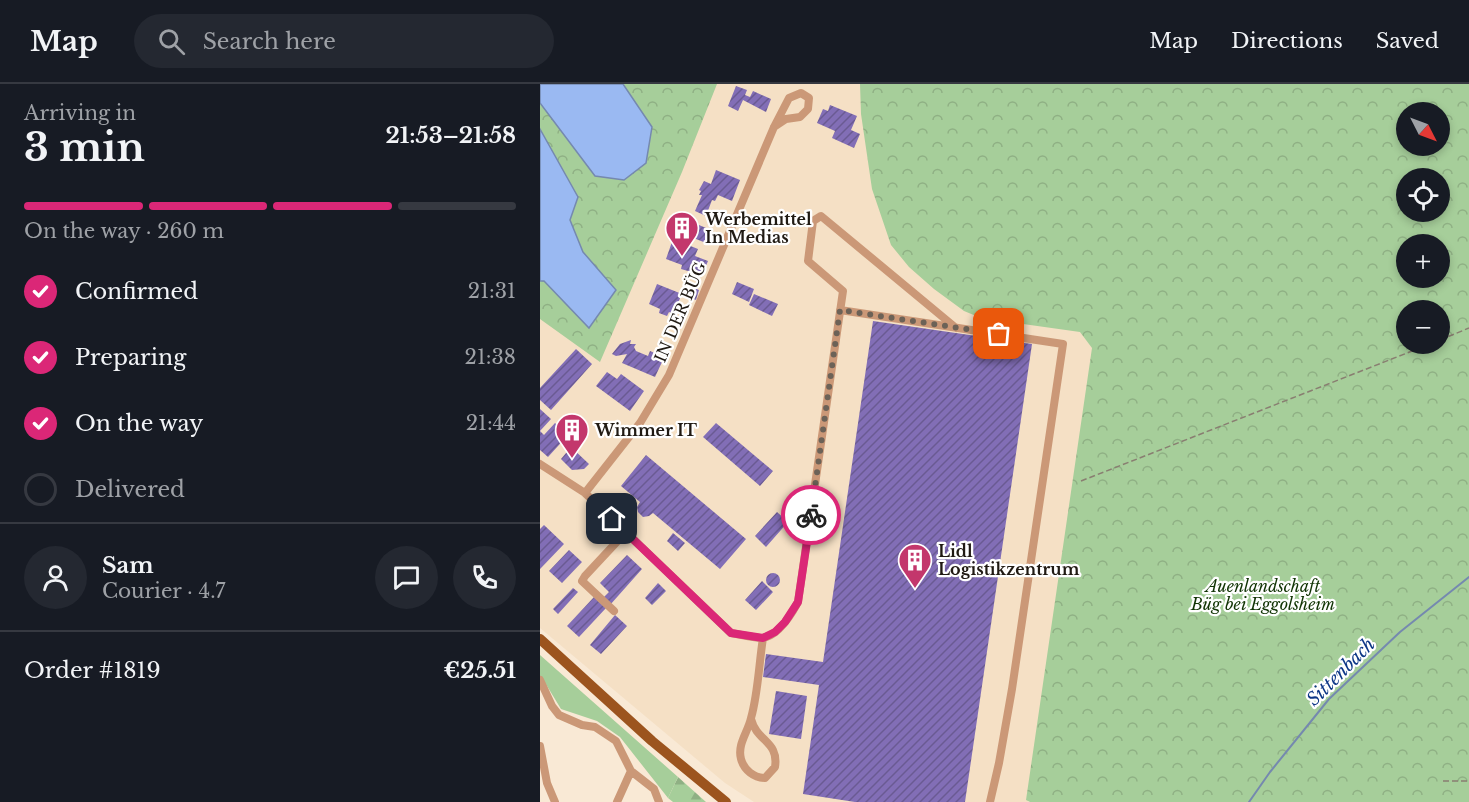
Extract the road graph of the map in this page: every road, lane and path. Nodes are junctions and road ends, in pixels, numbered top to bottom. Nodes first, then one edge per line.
1 (774, 127) junction
2 (840, 310) junction
3 (956, 328) junction
4 (1469, 328) edge
5 (1450, 336) edge
6 (1405, 354) edge
7 (540, 464) edge
8 (1081, 481) dead end
9 (585, 493) junction
10 (626, 532) junction
11 (614, 611) dead end
12 (763, 638) junction
13 (540, 639) edge
14 (540, 680) edge
15 (751, 719) junction
16 (540, 746) edge
17 (631, 771) junction
18 (1443, 781) dead end
19 (1469, 782) edge
20 (555, 802) edge
21 (617, 802) edge
22 (659, 802) edge
23 (726, 802) edge
24 (990, 802) edge

1 - 1 street, IN DER BÜG
1 - 9 street, IN DER BÜG
2 - 3 street
2 - 3 street
2 - 12 street
3 - 24 street
4 - 5 path
6 - 8 path
7 - 9 street
9 - 10 street
10 - 11 street
10 - 12 street
12 - 15 street
13 - 23 main road
14 - 17 street
15 - 15 street
16 - 20 street
17 - 21 street
17 - 22 street
18 - 19 path

